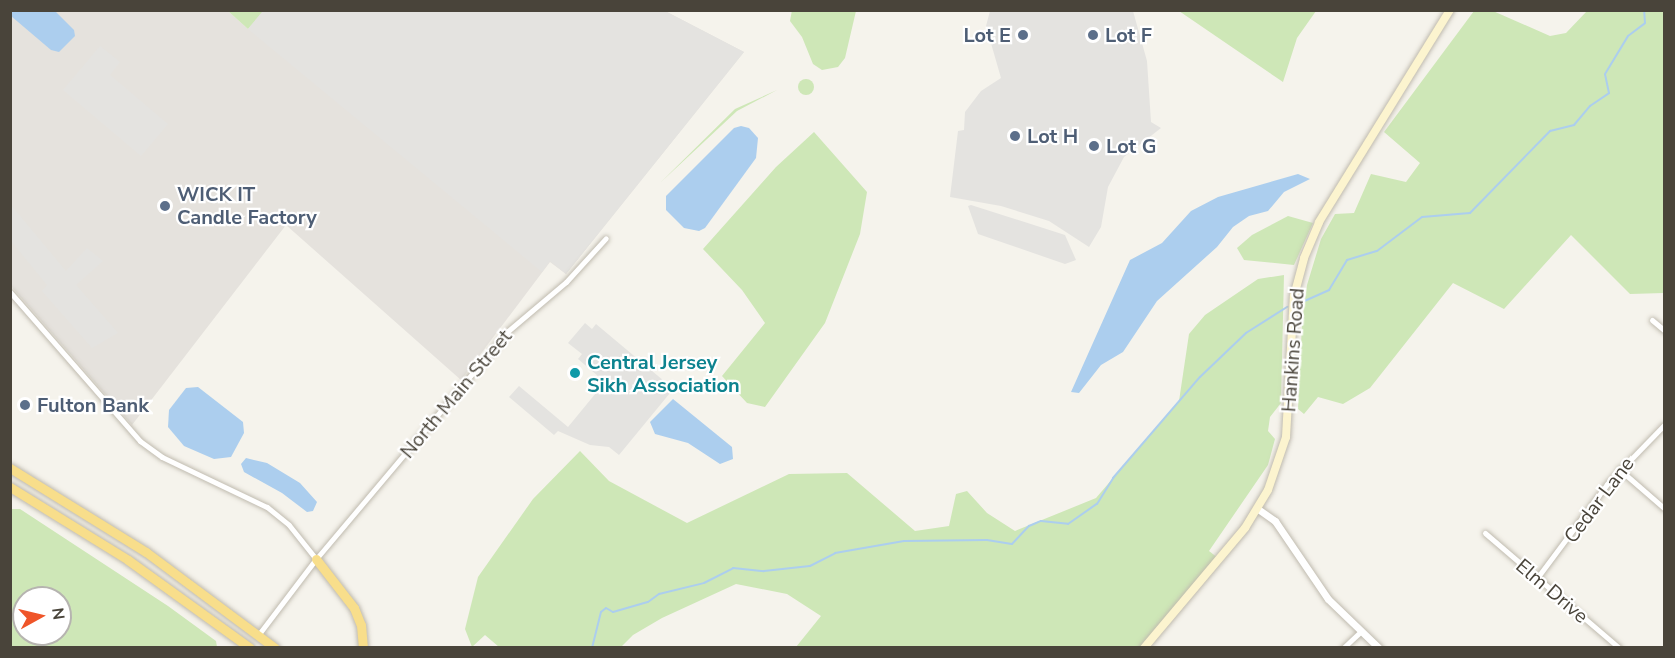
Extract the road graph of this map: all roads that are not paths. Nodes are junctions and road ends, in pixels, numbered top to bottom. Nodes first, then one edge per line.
1 (1450, 10) edge
2 (606, 238) dead end
3 (10, 292) edge
4 (1652, 320) dead end
5 (1665, 330) edge
6 (1665, 425) edge
7 (10, 468) edge
8 (1619, 469) junction
9 (10, 487) edge
10 (1665, 508) edge
11 (1258, 509) junction
12 (1485, 533) dead end
13 (316, 559) junction
14 (1538, 578) junction
15 (1360, 632) junction
16 (259, 634) junction
17 (249, 647) edge
18 (275, 648) edge
19 (363, 648) edge
20 (1144, 648) edge
21 (1343, 648) edge
22 (1379, 648) edge
23 (1618, 648) edge

1 - 11 main road, Hankins Road
2 - 13 street, North Main Street
3 - 13 street
4 - 5 street
6 - 8 street, Cedar Lane
7 - 16 highway
8 - 10 street
8 - 14 street, Cedar Lane
9 - 17 highway
11 - 15 street
11 - 20 main road, Hankins Road
12 - 14 street, Elm Drive
13 - 16 street, North Main Street
13 - 19 highway
14 - 23 street, Elm Drive
15 - 21 street
15 - 22 street
16 - 17 street
16 - 18 highway

